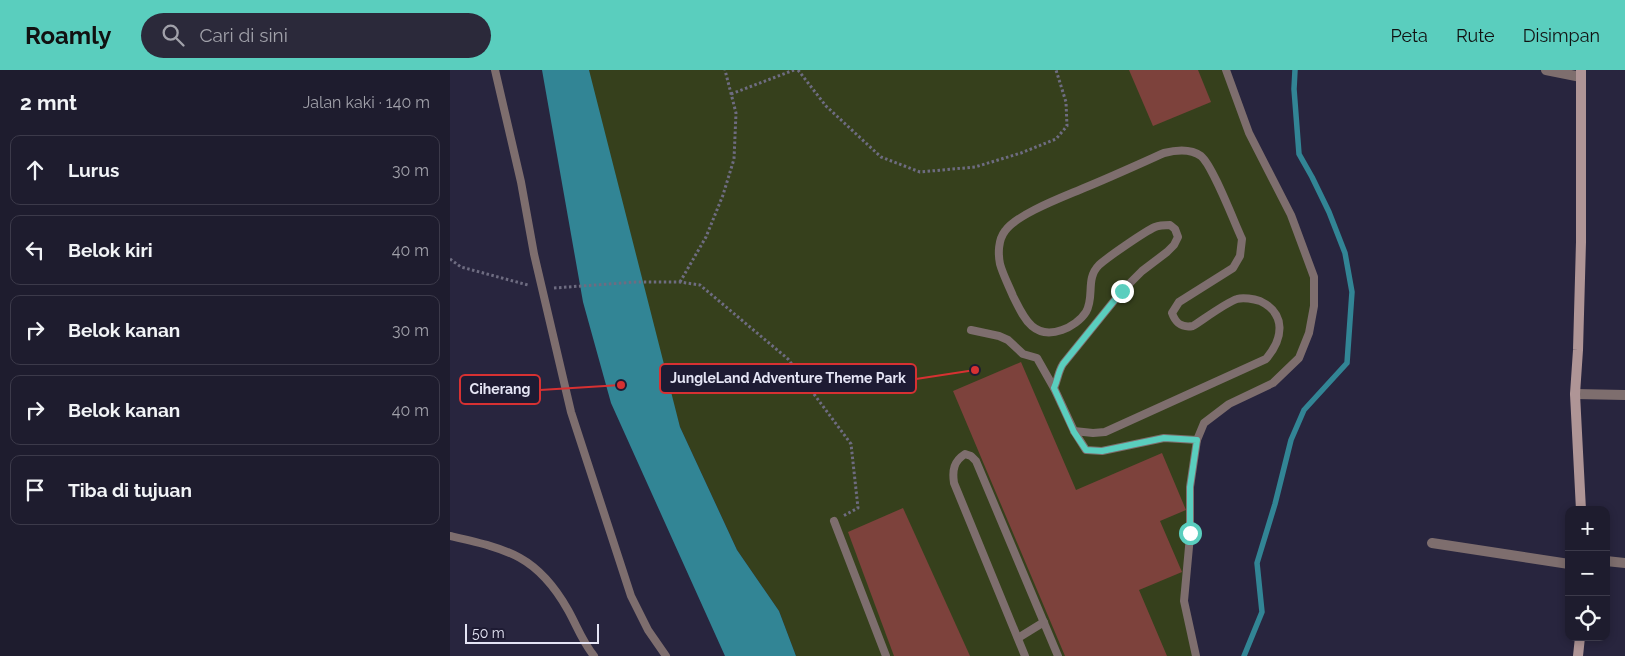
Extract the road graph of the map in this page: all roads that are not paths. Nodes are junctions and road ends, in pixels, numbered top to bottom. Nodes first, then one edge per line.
1 (495, 70) edge
2 (1226, 70) edge
3 (1546, 70) edge
4 (1581, 73) edge
5 (971, 330) dead end
6 (1054, 388) junction
7 (1576, 394) junction
8 (1625, 395) edge
9 (1074, 432) junction
10 (1197, 440) junction
11 (1581, 506) edge
12 (834, 521) road end
13 (450, 536) edge
14 (1432, 543) dead end
15 (1610, 561) edge
16 (1565, 563) edge
17 (1625, 563) edge
18 (1044, 622) junction
19 (1018, 638) junction
20 (1580, 641) edge
21 (594, 656) edge
22 (666, 656) edge
23 (886, 656) edge
24 (1025, 656) edge
25 (1058, 656) edge
26 (1196, 656) edge
27 (1578, 656) edge

1 - 22 lane
2 - 10 lane
3 - 4 street
4 - 7 street
5 - 6 lane
6 - 9 lane
6 - 9 lane
7 - 8 street
7 - 11 street
9 - 10 lane
10 - 26 lane
12 - 23 lane
13 - 21 lane
14 - 16 street
15 - 17 street
18 - 19 lane
18 - 19 lane
18 - 25 lane
19 - 24 lane
20 - 27 street

